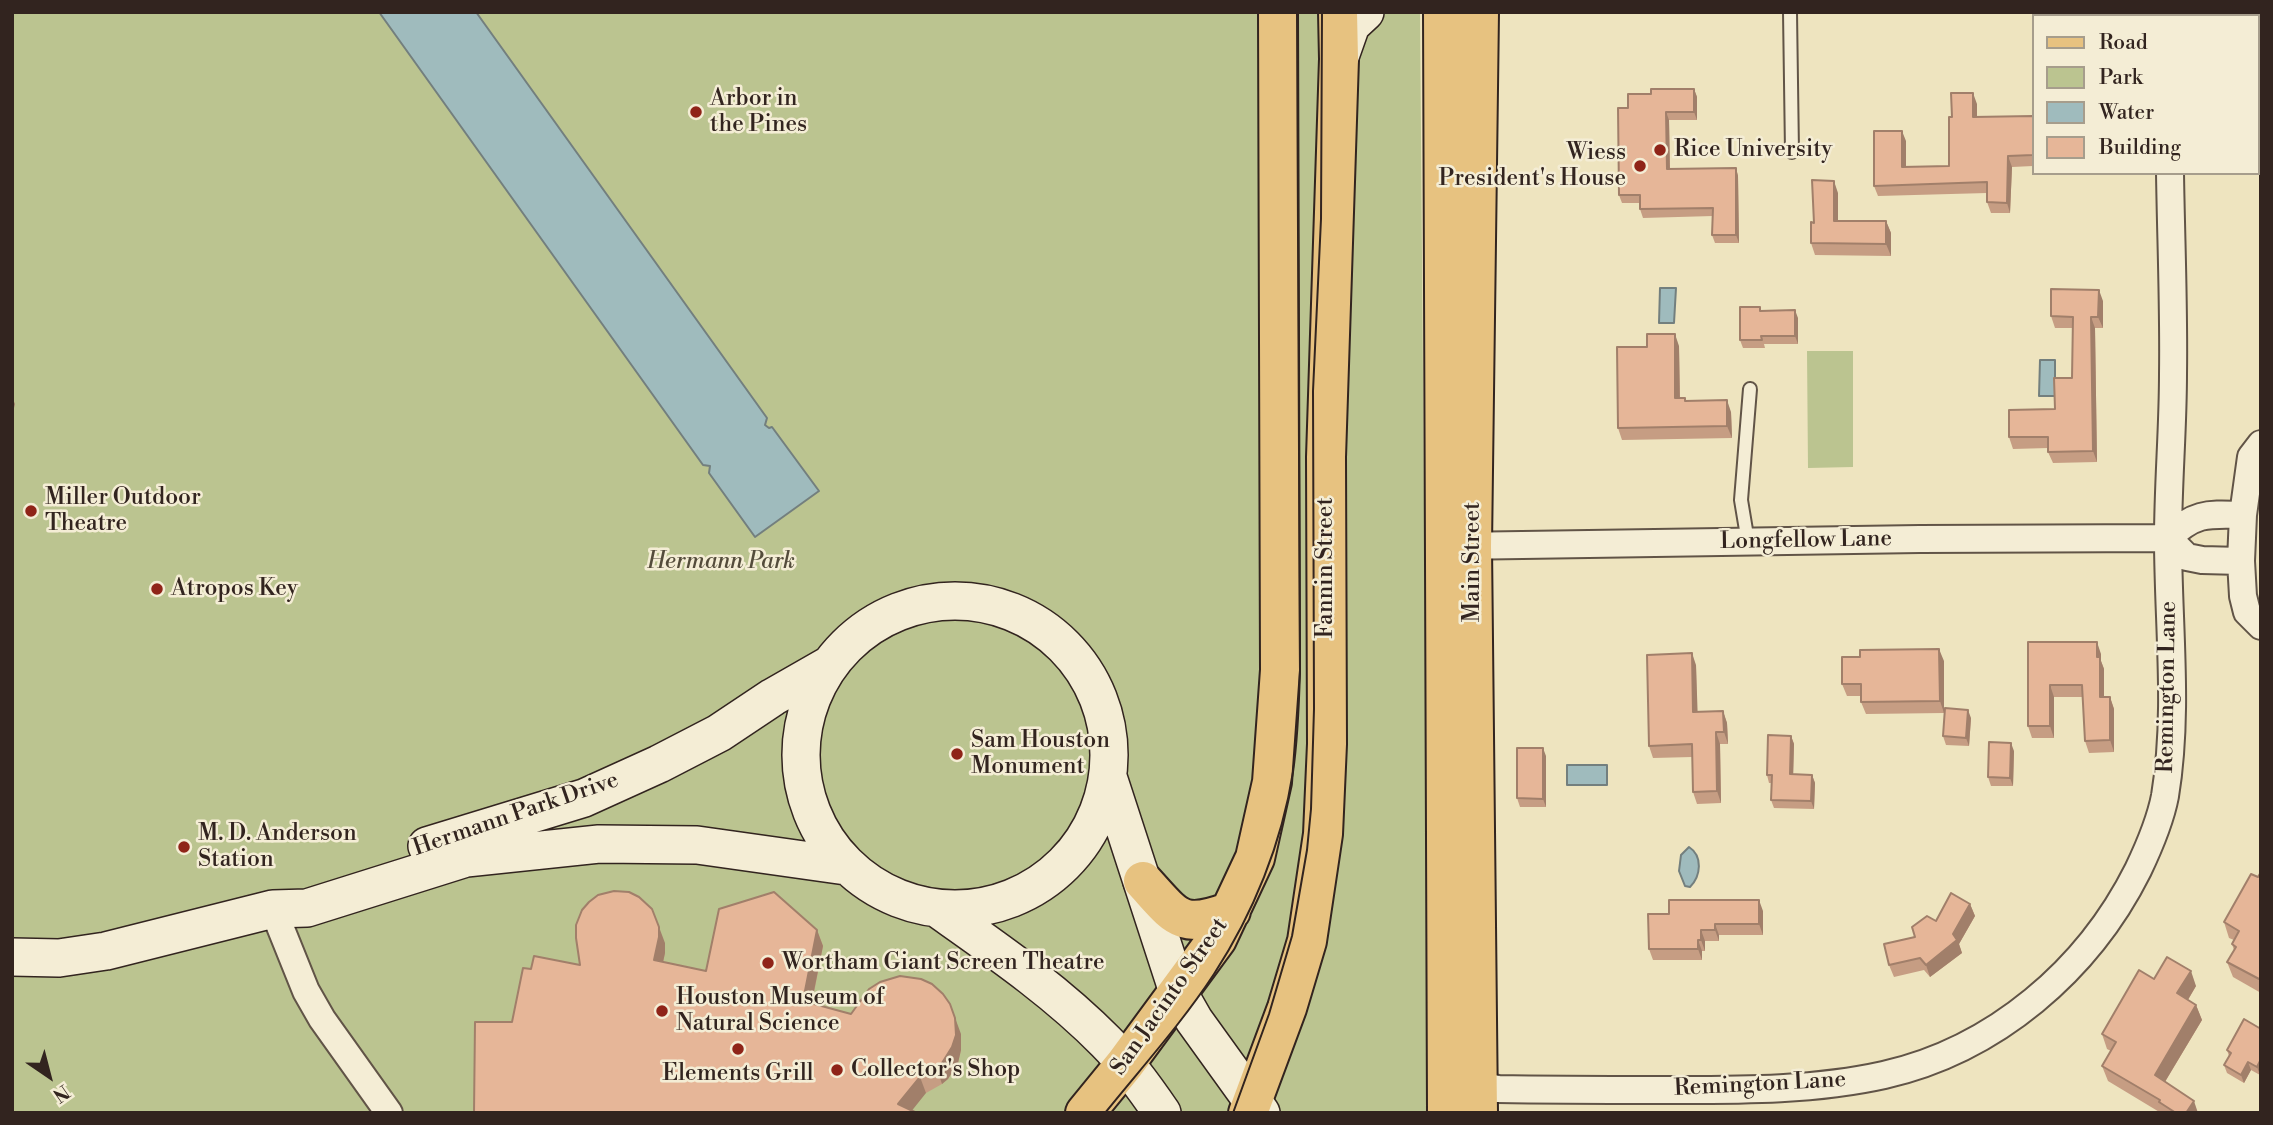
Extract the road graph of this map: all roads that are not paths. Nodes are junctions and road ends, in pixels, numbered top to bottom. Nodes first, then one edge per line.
1 (1278, 12) edge
2 (1338, 12) edge
3 (1365, 12) edge
4 (1443, 12) edge
5 (1479, 12) edge
6 (1790, 12) edge
7 (1339, 59) junction
8 (1792, 152) dead end
9 (2170, 175) edge
10 (1750, 389) dead end
11 (2261, 444) edge
12 (2244, 515) junction
13 (2168, 538) junction
14 (1748, 542) junction
15 (1458, 546) junction
16 (2241, 561) junction
17 (2261, 626) edge
18 (829, 665) junction
19 (1280, 670) joint
20 (1108, 777) junction
21 (846, 866) junction
22 (1143, 881) junction
23 (273, 909) junction
24 (938, 909) junction
25 (1231, 911) junction
26 (12, 957) edge
27 (1178, 992) junction
28 (1125, 1064) junction
29 (1478, 1099) edge
30 (1254, 1109) edge
31 (389, 1113) edge
32 (1085, 1113) edge
33 (1163, 1113) edge
34 (1447, 1113) edge

1 - 19 main road, Fannin Street
2 - 7 main road, Fannin Street
3 - 7 street
4 - 15 main road, Main Street
5 - 15 main road, Main Street
6 - 8 lane
7 - 30 main road, Fannin Street
9 - 13 street, Remington Lane
10 - 14 lane
11 - 12 street
12 - 13 street
12 - 16 street
13 - 14 street, Longfellow Lane
13 - 16 street
13 - 29 street, Remington Lane
14 - 15 street, Longfellow Lane
15 - 29 main road, Main Street
15 - 34 main road, Main Street
16 - 17 street
18 - 20 street
18 - 21 street
18 - 23 street, Hermann Park Drive
19 - 25 main road, San Jacinto Street
20 - 22 street
20 - 24 street
21 - 23 street, Hermann Park Drive
21 - 24 street
22 - 25 main road
22 - 27 street
23 - 26 street, Hermann Park Drive
23 - 31 street
24 - 28 street
25 - 27 main road, San Jacinto Street
27 - 28 main road, San Jacinto Street
27 - 30 street
28 - 32 main road, San Jacinto Street
28 - 33 street

